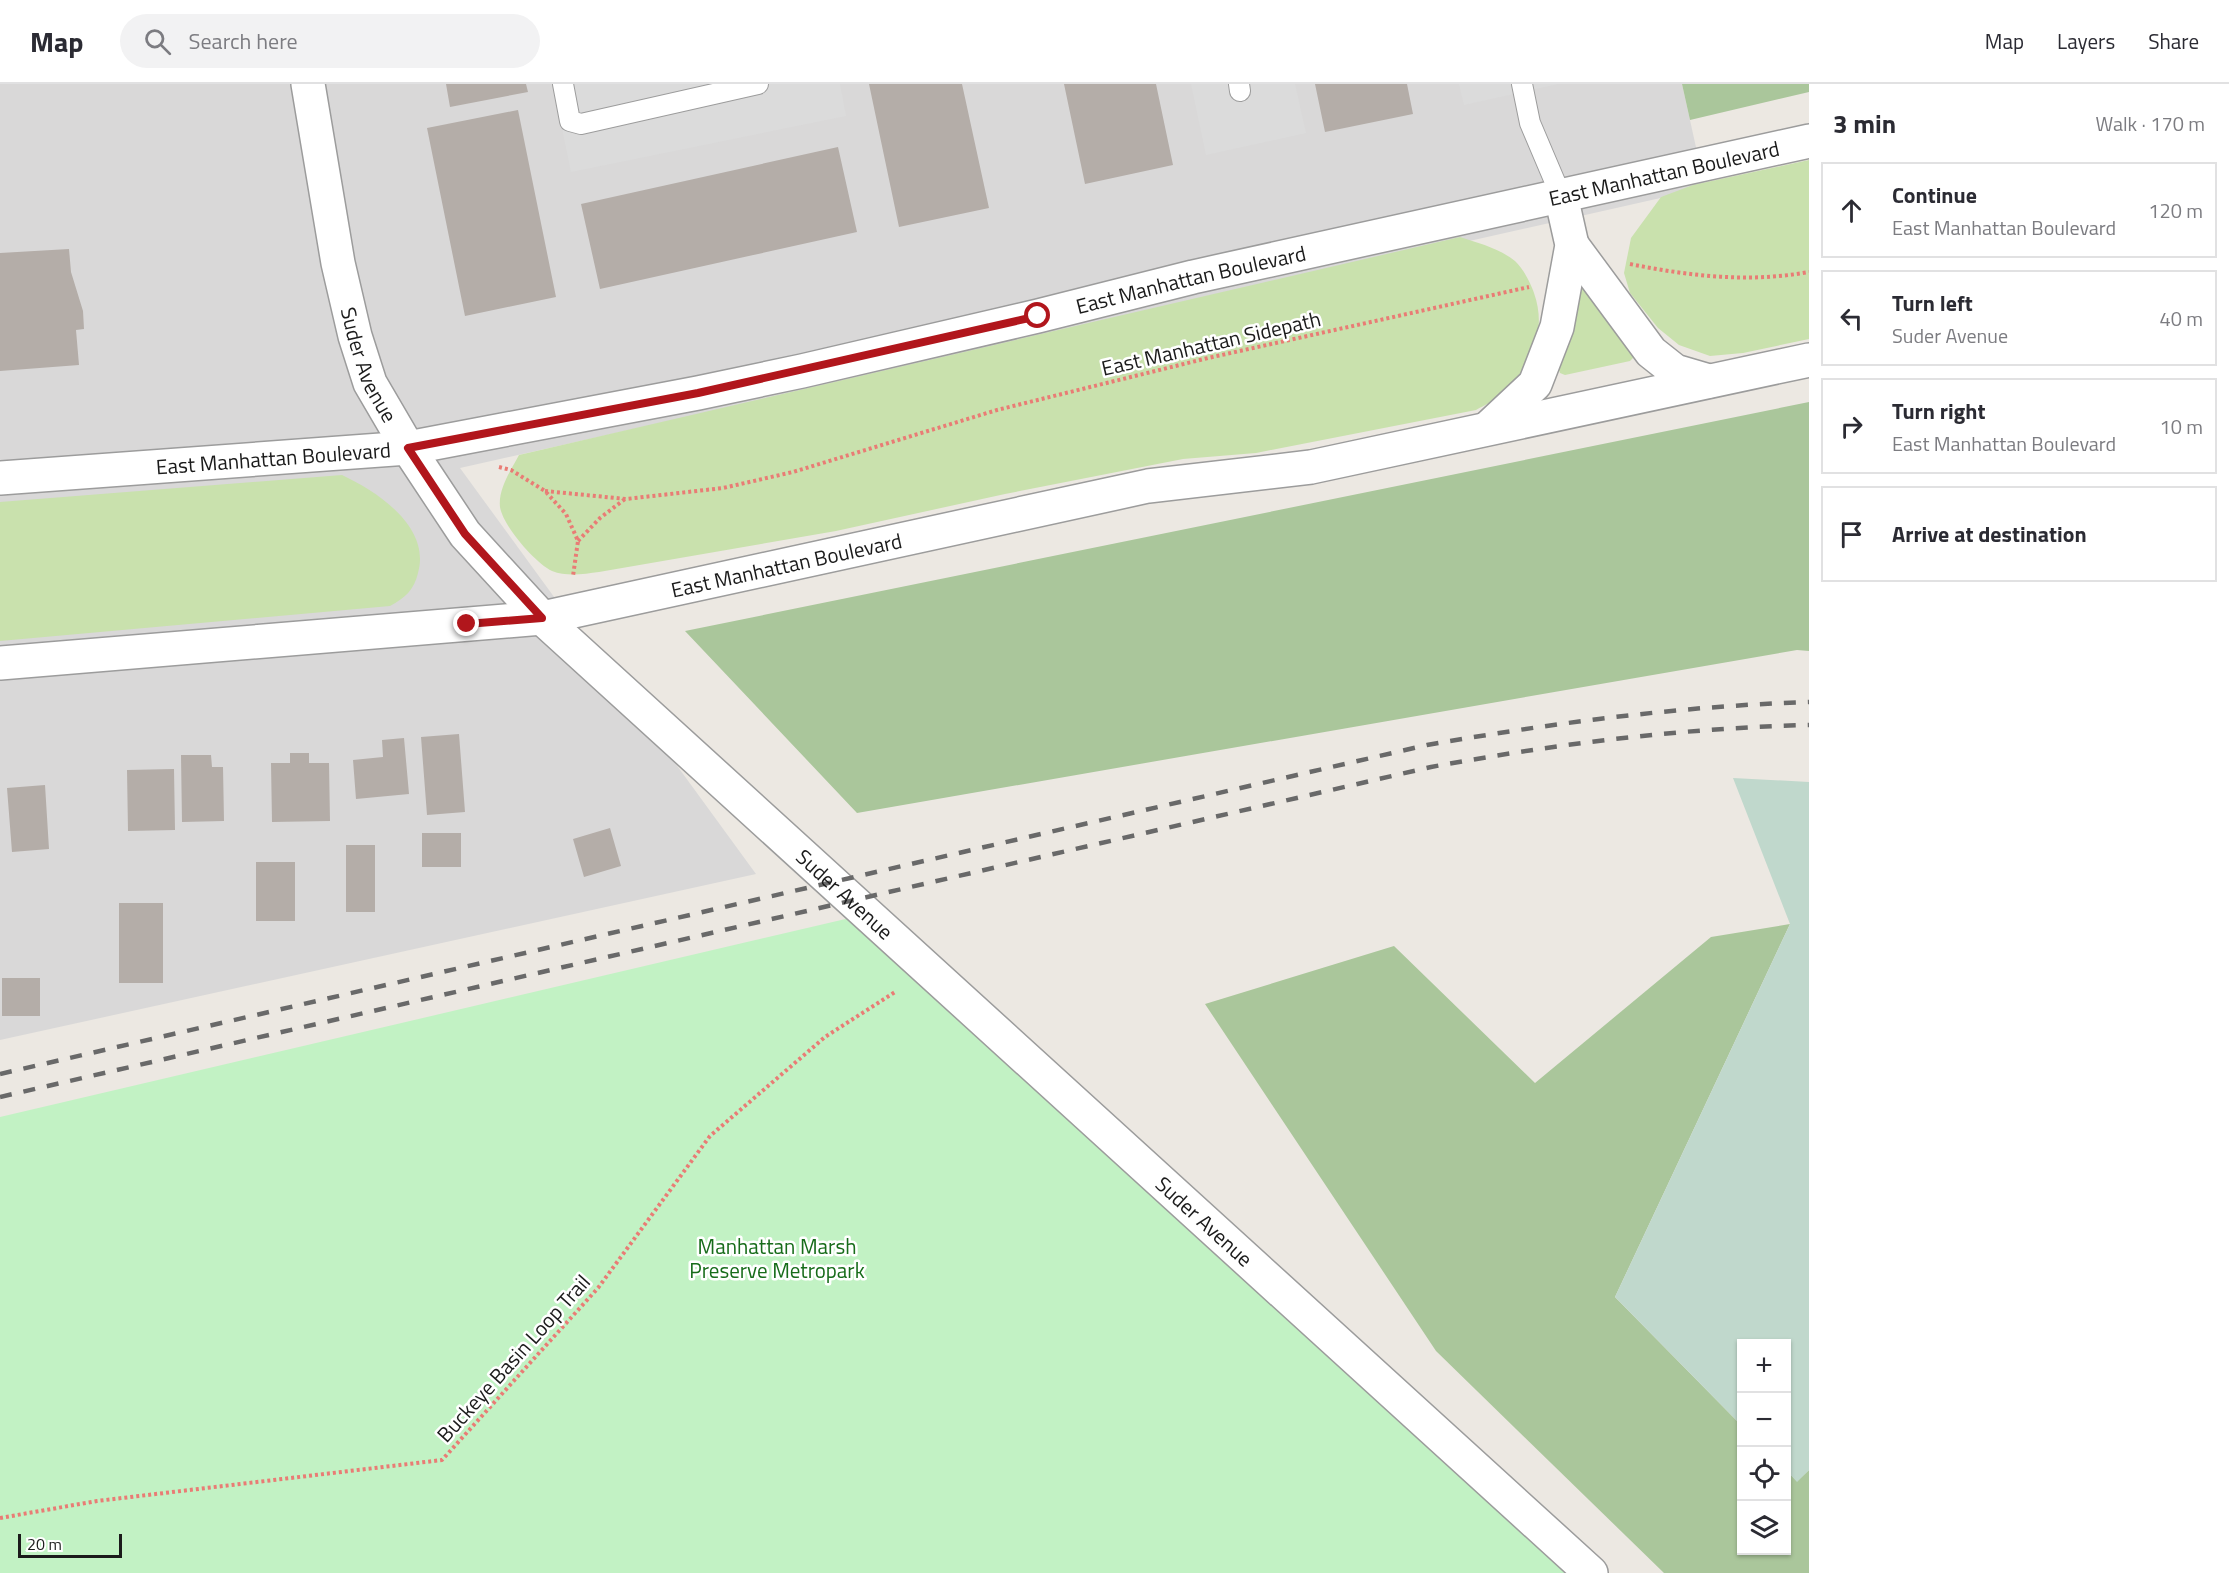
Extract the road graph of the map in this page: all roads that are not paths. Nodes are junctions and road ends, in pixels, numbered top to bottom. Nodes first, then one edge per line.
1 (308, 84) edge
2 (563, 84) edge
3 (758, 84) edge
4 (1522, 84) edge
5 (1809, 141) edge
6 (1561, 196) junction
7 (1580, 275) junction
8 (1809, 360) edge
9 (1710, 381) junction
10 (1488, 428) junction
11 (408, 448) junction
12 (0, 478) edge
13 (542, 618) junction
14 (0, 663) edge
15 (1591, 1573) edge

1 - 11 street, Suder Avenue
2 - 3 lane
4 - 6 lane
5 - 6 street, East Manhattan Boulevard
6 - 7 street
6 - 11 street, East Manhattan Boulevard
7 - 9 street
7 - 10 street
8 - 9 street, East Manhattan Boulevard
9 - 10 street, East Manhattan Boulevard
10 - 13 street, East Manhattan Boulevard
11 - 12 street, East Manhattan Boulevard
11 - 13 street, Suder Avenue
13 - 14 street, East Manhattan Boulevard
13 - 15 street, Suder Avenue

